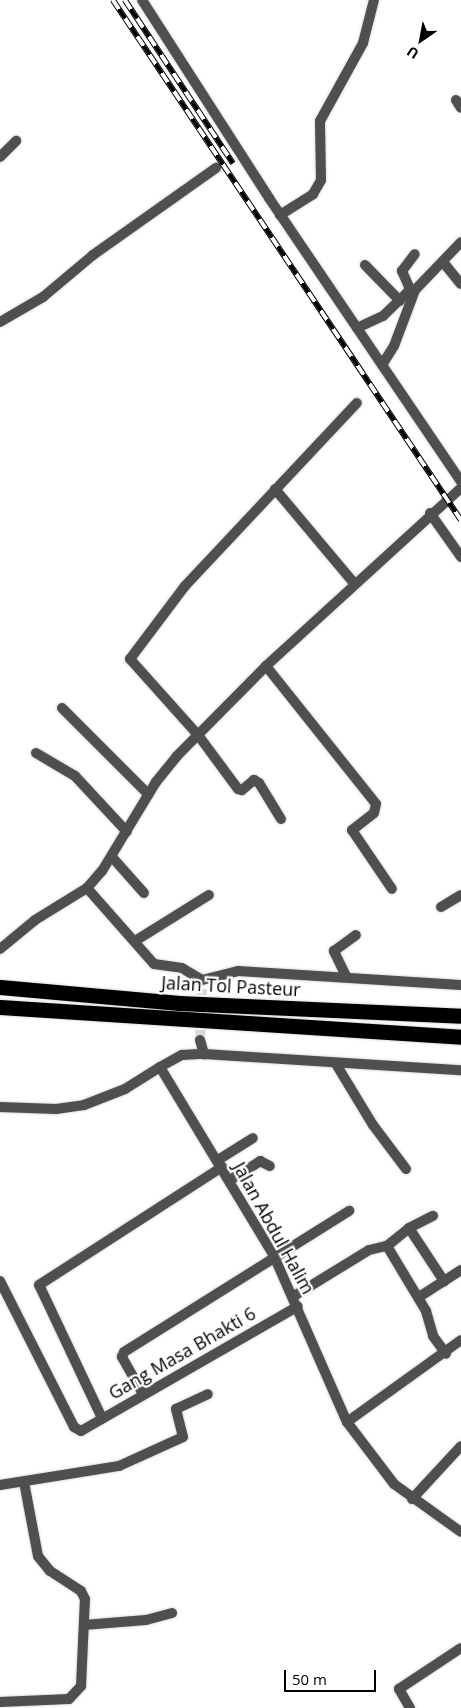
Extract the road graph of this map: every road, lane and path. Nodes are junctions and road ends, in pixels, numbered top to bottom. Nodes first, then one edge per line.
1 (142, 0) edge
2 (374, 0) edge
3 (16, 141) dead end
4 (0, 156) edge
5 (216, 168) dead end
6 (280, 214) junction
7 (461, 242) edge
8 (415, 254) dead end
9 (442, 262) junction
10 (365, 265) dead end
11 (461, 284) edge
12 (400, 300) junction
13 (0, 322) edge
14 (357, 328) junction
15 (382, 365) junction
16 (357, 403) dead end
17 (461, 482) edge
18 (461, 488) edge
19 (275, 489) junction
20 (430, 513) junction
21 (461, 557) edge
22 (354, 583) junction
23 (266, 666) junction
24 (62, 708) dead end
25 (198, 735) junction
26 (36, 753) dead end
27 (148, 794) junction
28 (281, 819) dead end
29 (127, 832) junction
30 (112, 857) junction
31 (87, 888) junction
32 (392, 889) dead end
33 (144, 893) dead end
34 (209, 895) dead end
35 (461, 895) edge
36 (441, 907) dead end
37 (356, 934) dead end
38 (135, 941) junction
39 (0, 950) edge
40 (346, 976) junction
41 (461, 985) edge
42 (0, 987) edge
43 (0, 1007) edge
44 (363, 1012) junction
45 (461, 1016) edge
46 (363, 1031) junction
47 (461, 1037) edge
48 (200, 1040) tunnel mouth
49 (204, 1054) junction
50 (336, 1064) junction
51 (160, 1068) junction
52 (461, 1070) edge
53 (0, 1107) edge
54 (253, 1138) dead end
55 (220, 1163) junction
56 (270, 1166) dead end
57 (406, 1169) dead end
58 (230, 1180) junction
59 (349, 1211) dead end
60 (432, 1216) dead end
61 (409, 1228) junction
62 (388, 1246) junction
63 (274, 1256) junction
64 (461, 1270) edge
65 (444, 1280) junction
66 (0, 1281) edge
67 (419, 1297) junction
68 (296, 1301) junction
69 (461, 1340) edge
70 (446, 1354) junction
71 (143, 1394) junction
72 (208, 1394) dead end
73 (102, 1418) junction
74 (347, 1422) junction
75 (461, 1446) edge
76 (24, 1482) junction
77 (0, 1485) edge
78 (412, 1499) junction
79 (461, 1532) edge
80 (172, 1613) dead end
81 (84, 1625) junction
82 (461, 1648) edge
83 (0, 1702) edge
84 (410, 1708) edge

1 - 6 street
2 - 6 street
3 - 4 street
5 - 13 street
6 - 14 street
7 - 9 street
8 - 12 street
9 - 11 street
9 - 15 street
10 - 12 street
12 - 14 street
14 - 15 street
15 - 17 street
16 - 19 street
18 - 20 street
19 - 22 street
19 - 25 street
20 - 21 street
20 - 22 street
22 - 23 street
23 - 25 street
23 - 32 street
24 - 27 street
25 - 27 street
25 - 28 street
26 - 29 street
27 - 29 street
29 - 30 street
30 - 31 street
30 - 33 street
31 - 38 street
31 - 39 street
34 - 38 street
35 - 36 street
37 - 40 street
38 - 40 street
40 - 41 street
42 - 44 highway, Jalan Tol Pasteur
43 - 46 highway
44 - 45 highway, Jalan Tol Pasteur
44 - 46 highway
46 - 47 highway
48 - 49 street
49 - 50 street
49 - 51 street
50 - 52 street
50 - 57 street
51 - 53 street
51 - 55 street, Jalan Abdul Halim
54 - 55 street
55 - 58 street, Jalan Abdul Halim
55 - 73 street
56 - 58 street
58 - 63 street, Jalan Abdul Halim
59 - 63 street
60 - 61 street
61 - 62 street
61 - 65 street
62 - 67 street
62 - 68 street, Gang Masa Bhakti 6
63 - 68 street, Jalan Abdul Halim
63 - 71 street
64 - 65 street
65 - 67 street
66 - 73 street, Gang Masa Bhakti 6
67 - 70 street
68 - 71 street, Gang Masa Bhakti 6
68 - 74 street, Jalan Abdul Halim
69 - 70 street
70 - 74 street
71 - 73 street, Gang Masa Bhakti 6
72 - 76 street
74 - 78 street, Jalan Abdul Halim
75 - 78 street
76 - 77 street
76 - 81 street
78 - 79 street, Jalan Abdul Halim
80 - 81 street
81 - 83 street
82 - 84 street

